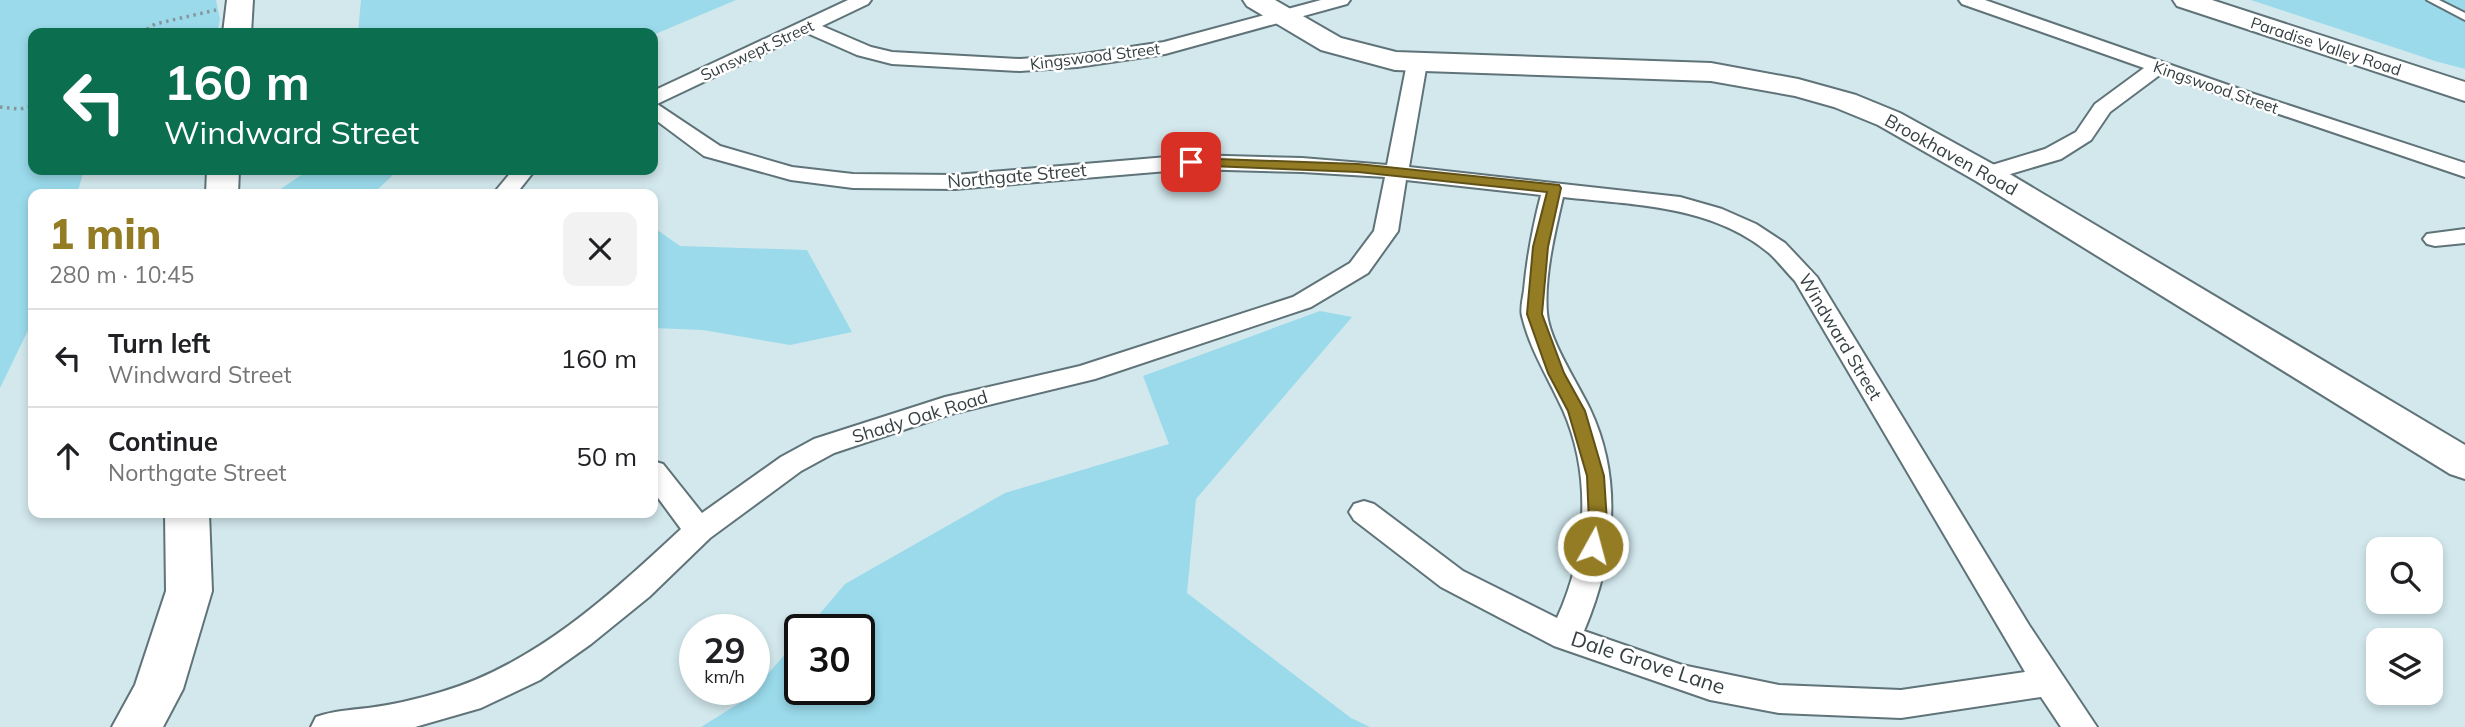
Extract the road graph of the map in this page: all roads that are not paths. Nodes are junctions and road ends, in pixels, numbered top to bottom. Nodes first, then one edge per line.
1 (862, 0) edge
2 (1341, 0) edge
3 (1968, 0) edge
4 (2186, 0) edge
5 (2223, 0) edge
6 (2432, 0) edge
7 (240, 3) edge
8 (1268, 8) edge
9 (2465, 16) edge
10 (807, 26) junction
11 (238, 28) edge
12 (1418, 64) junction
13 (2158, 67) junction
14 (2465, 79) edge
15 (2465, 92) edge
16 (658, 97) edge
17 (658, 113) edge
18 (2465, 170) edge
19 (1398, 172) junction
20 (1987, 174) junction
21 (520, 175) edge
22 (1555, 188) junction
23 (508, 189) edge
24 (2465, 236) edge
25 (2435, 239) dead end
26 (2465, 464) edge
27 (658, 477) edge
28 (1364, 512) dead end
29 (187, 518) edge
30 (699, 530) junction
31 (1565, 637) junction
32 (2048, 682) junction
33 (137, 727) edge
34 (328, 727) edge
35 (2080, 727) edge

1 - 10 street, Sunswept Street
2 - 8 street, Kingswood Street
3 - 13 street, Kingswood Street
4 - 15 street, Paradise Valley Road
5 - 14 street, Paradise Valley Road
6 - 9 lane
7 - 11 street
8 - 10 street, Kingswood Street
8 - 12 street, Brookhaven Road
10 - 16 street, Sunswept Street
12 - 19 street, Shady Oak Road
12 - 20 street, Brookhaven Road
13 - 18 street, Kingswood Street
13 - 20 street
17 - 19 street, Northgate Street
19 - 22 street, Windward Street
19 - 30 street, Shady Oak Road
20 - 26 street, Brookhaven Road
21 - 23 street
22 - 31 street
22 - 32 street, Windward Street
24 - 25 street
27 - 30 street
28 - 31 street, Dale Grove Lane
29 - 33 street
30 - 34 street, Shady Oak Road
31 - 32 street, Dale Grove Lane
32 - 35 street, Windward Street

